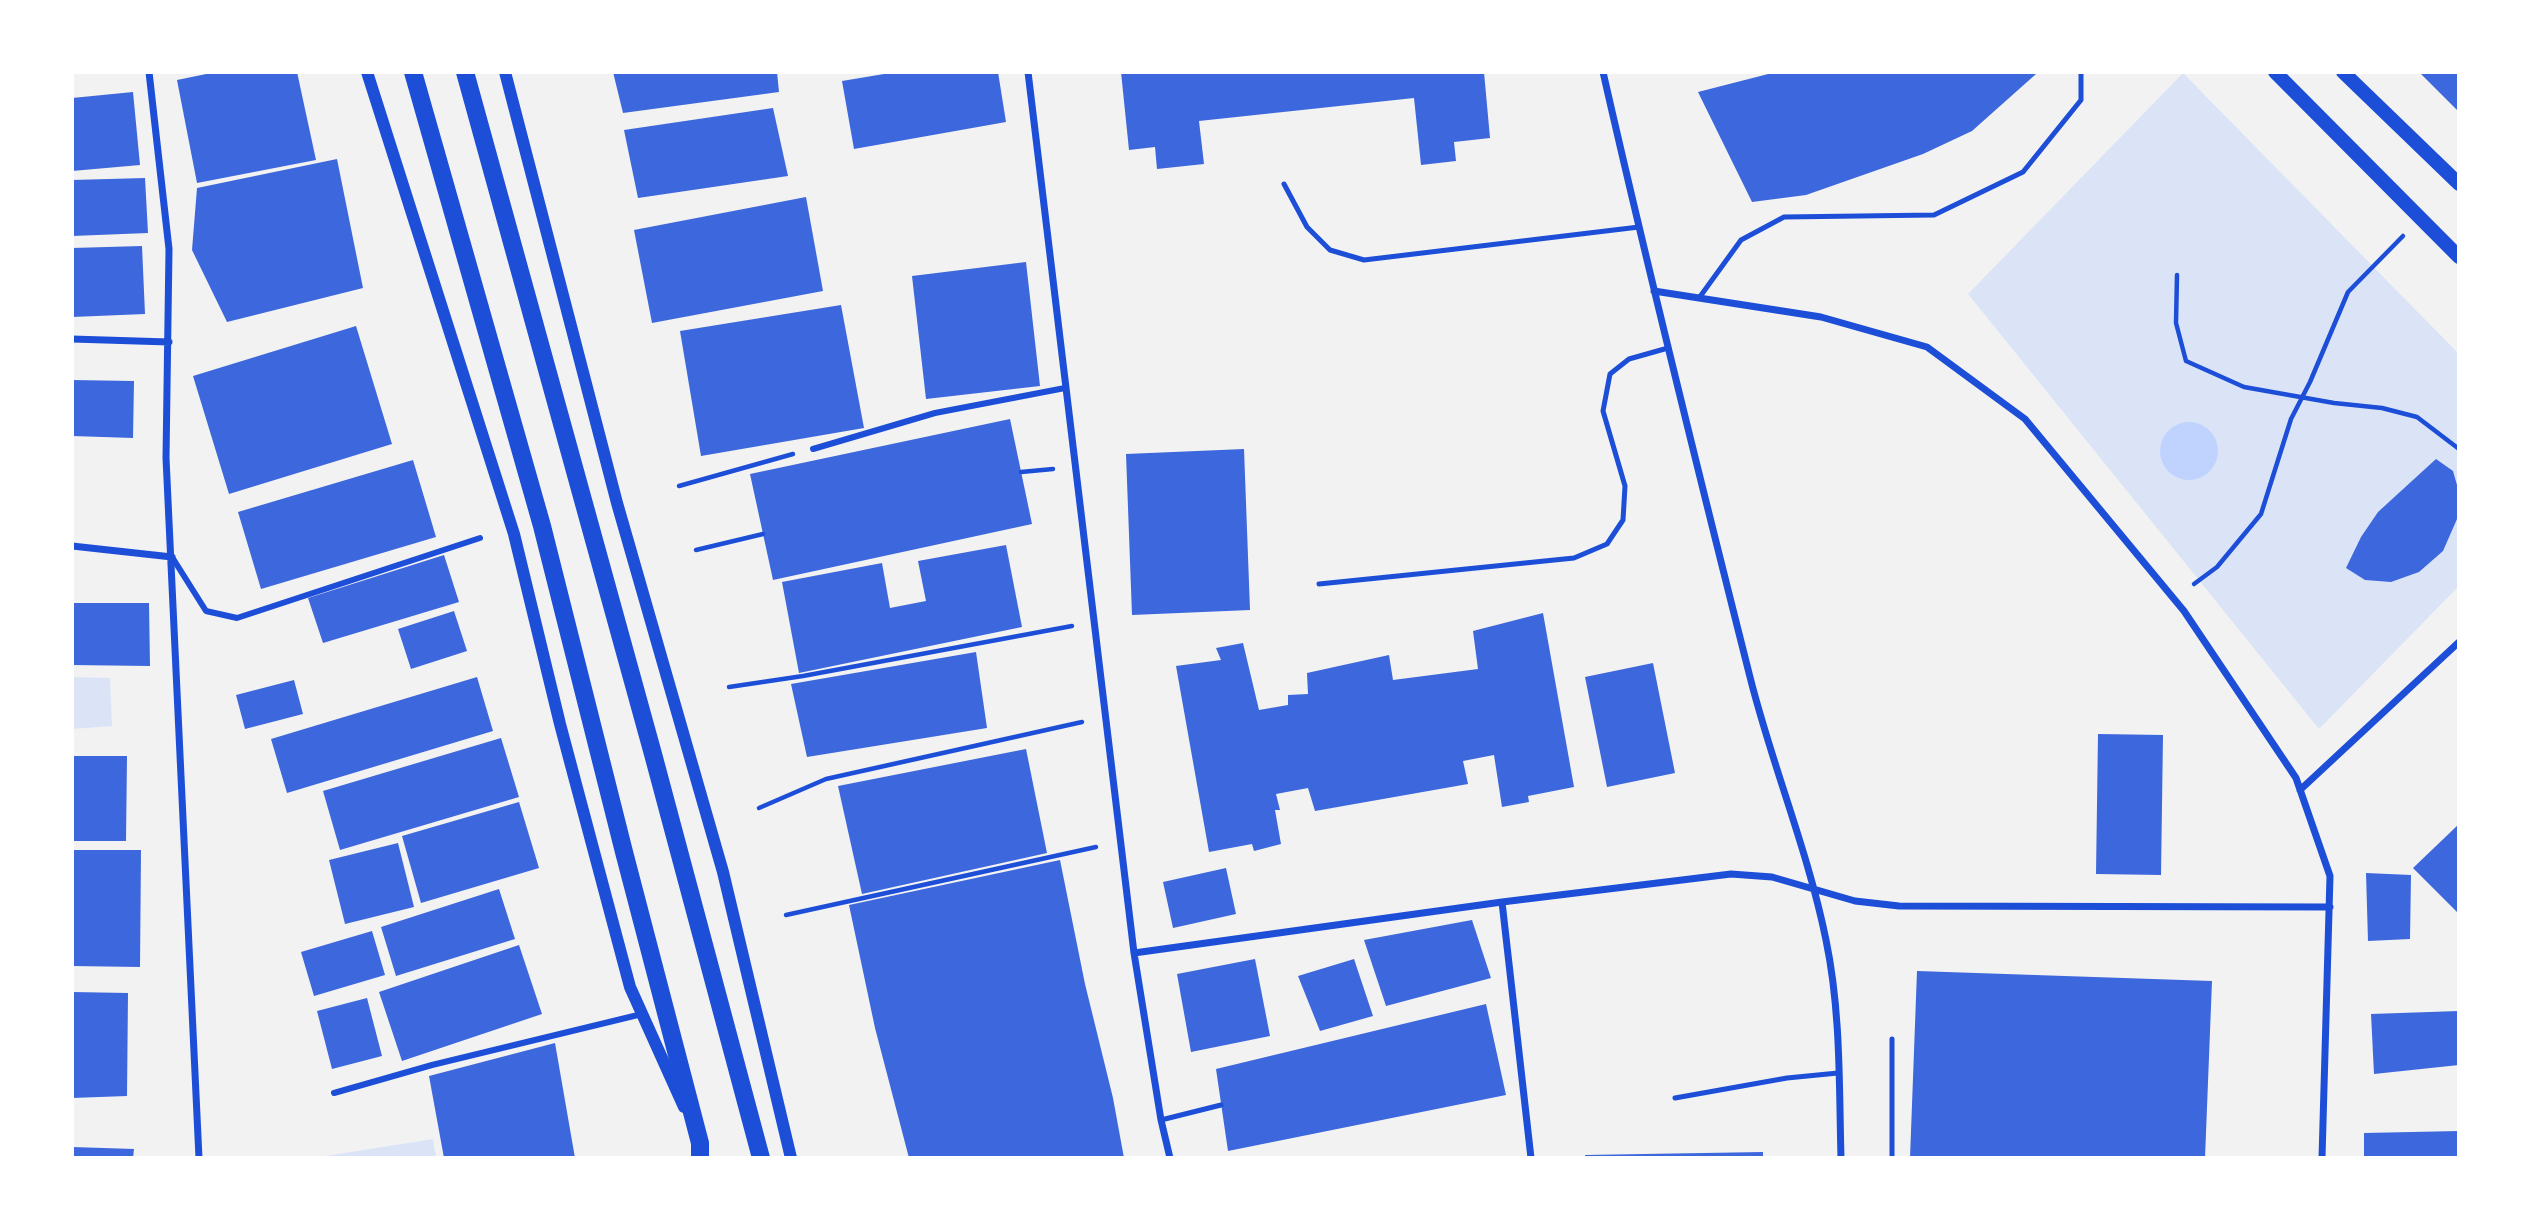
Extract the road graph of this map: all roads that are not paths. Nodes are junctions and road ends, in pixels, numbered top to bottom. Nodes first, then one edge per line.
1 (149, 72) edge
2 (367, 72) edge
3 (413, 72) edge
4 (465, 72) edge
5 (505, 72) edge
6 (1028, 72) edge
7 (1603, 72) edge
8 (2081, 72) edge
9 (2275, 72) edge
10 (2343, 72) edge
11 (1284, 184) dead end
12 (2459, 184) edge
13 (1639, 227) junction
14 (2459, 257) edge
15 (1654, 291) junction
16 (1699, 298) junction
17 (72, 339) edge
18 (169, 341) junction
19 (1668, 348) junction
20 (1065, 388) junction
21 (813, 449) road end
22 (480, 538) dead end
23 (72, 546) edge
24 (172, 557) junction
25 (1319, 584) dead end
26 (2459, 642) edge
27 (2300, 790) junction
28 (1813, 890) junction
29 (1502, 902) junction
30 (2330, 907) junction
31 (1134, 953) junction
32 (642, 1014) junction
33 (1892, 1040) dead end
34 (1838, 1073) junction
35 (334, 1093) dead end
36 (1675, 1098) dead end
37 (1221, 1105) dead end
38 (1161, 1121) junction
39 (700, 1151) edge
40 (199, 1158) edge
41 (761, 1158) edge
42 (791, 1158) edge
43 (1170, 1158) edge
44 (1531, 1158) edge
45 (1842, 1158) edge
46 (1892, 1158) edge
47 (2322, 1158) edge

1 - 18 street
2 - 32 street
3 - 39 main road
4 - 41 main road
5 - 42 street
6 - 20 street
7 - 13 street
8 - 16 lane
9 - 14 main road
10 - 12 main road
11 - 13 lane
13 - 15 street
15 - 16 street
15 - 19 street
16 - 27 street
17 - 18 street
18 - 24 street
19 - 25 lane
19 - 28 street
20 - 21 street
20 - 31 street
22 - 24 street
23 - 24 street
24 - 40 street
26 - 27 street
27 - 30 street
28 - 29 street
28 - 30 street
28 - 34 street
29 - 31 street
29 - 44 street
30 - 47 street
31 - 38 street
32 - 35 street
32 - 39 street
33 - 46 lane
34 - 36 lane
34 - 45 street
37 - 38 lane
38 - 43 street

